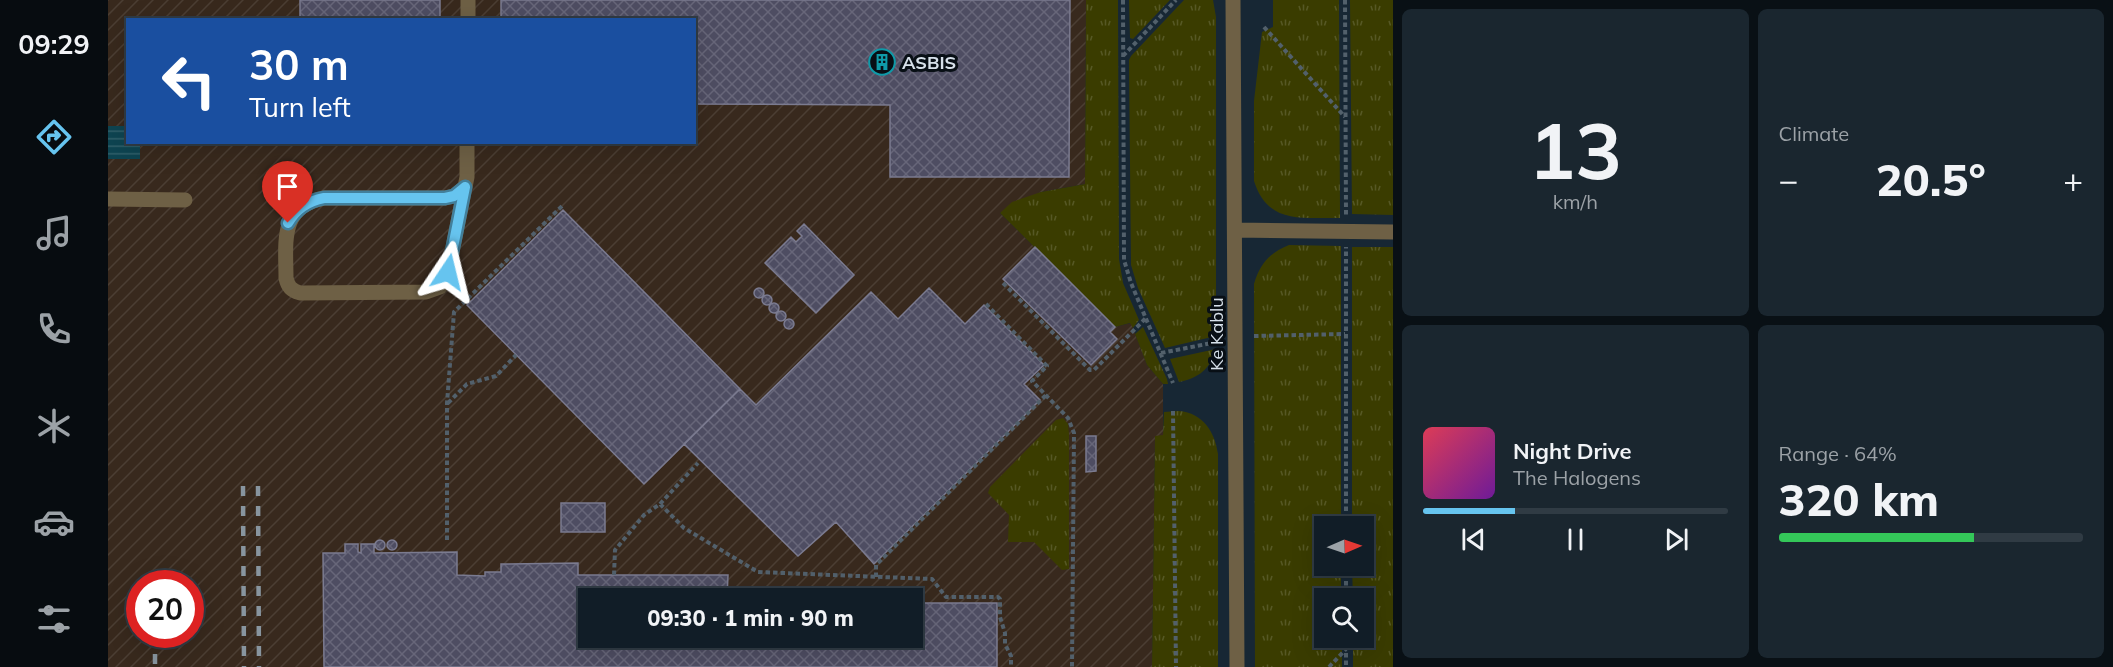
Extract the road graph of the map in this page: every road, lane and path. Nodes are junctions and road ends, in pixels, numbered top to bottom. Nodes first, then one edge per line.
1 (468, 0) edge
2 (1123, 0) edge
3 (1176, 0) edge
4 (1233, 0) edge
5 (1345, 0) edge
6 (468, 18) edge
7 (1264, 27) dead end
8 (1123, 56) junction
9 (1345, 117) junction
10 (467, 144) edge
11 (465, 187) junction
12 (108, 199) edge
13 (185, 200) dead end
14 (562, 206) dead end
15 (1346, 219) dead end
16 (1235, 230) junction
17 (1393, 232) edge
18 (1346, 246) dead end
19 (1003, 283) dead end
20 (986, 304) dead end
21 (1146, 318) junction
22 (1345, 334) junction
23 (1254, 336) dead end
24 (1217, 342) dead end
25 (1161, 353) junction
26 (516, 355) dead end
27 (1173, 383) dead end
28 (1046, 396) junction
29 (447, 403) junction
30 (1173, 411) dead end
31 (698, 463) dead end
32 (660, 504) junction
33 (1346, 516) edge
34 (447, 540) dead end
35 (614, 575) dead end
36 (876, 577) junction
37 (1346, 649) joint
38 (1011, 667) edge
39 (1072, 667) edge
40 (1176, 667) edge
41 (1237, 667) edge
42 (1329, 667) edge
43 (1346, 667) edge

1 - 6 street
2 - 8 path
3 - 8 path
4 - 16 street, Ke Kablu
5 - 9 path
7 - 9 path
8 - 21 path
9 - 15 path
10 - 11 street
11 - 11 street
12 - 13 street
14 - 29 path
16 - 17 street
16 - 41 street, Ke Kablu
18 - 22 path
19 - 21 path
20 - 28 path
21 - 25 path
22 - 23 path
22 - 33 path
24 - 25 path
25 - 27 path
26 - 29 path
28 - 36 path
28 - 39 path
29 - 34 path
30 - 40 path
31 - 32 path
32 - 35 path
32 - 36 path
36 - 38 path
37 - 42 path
37 - 43 path

